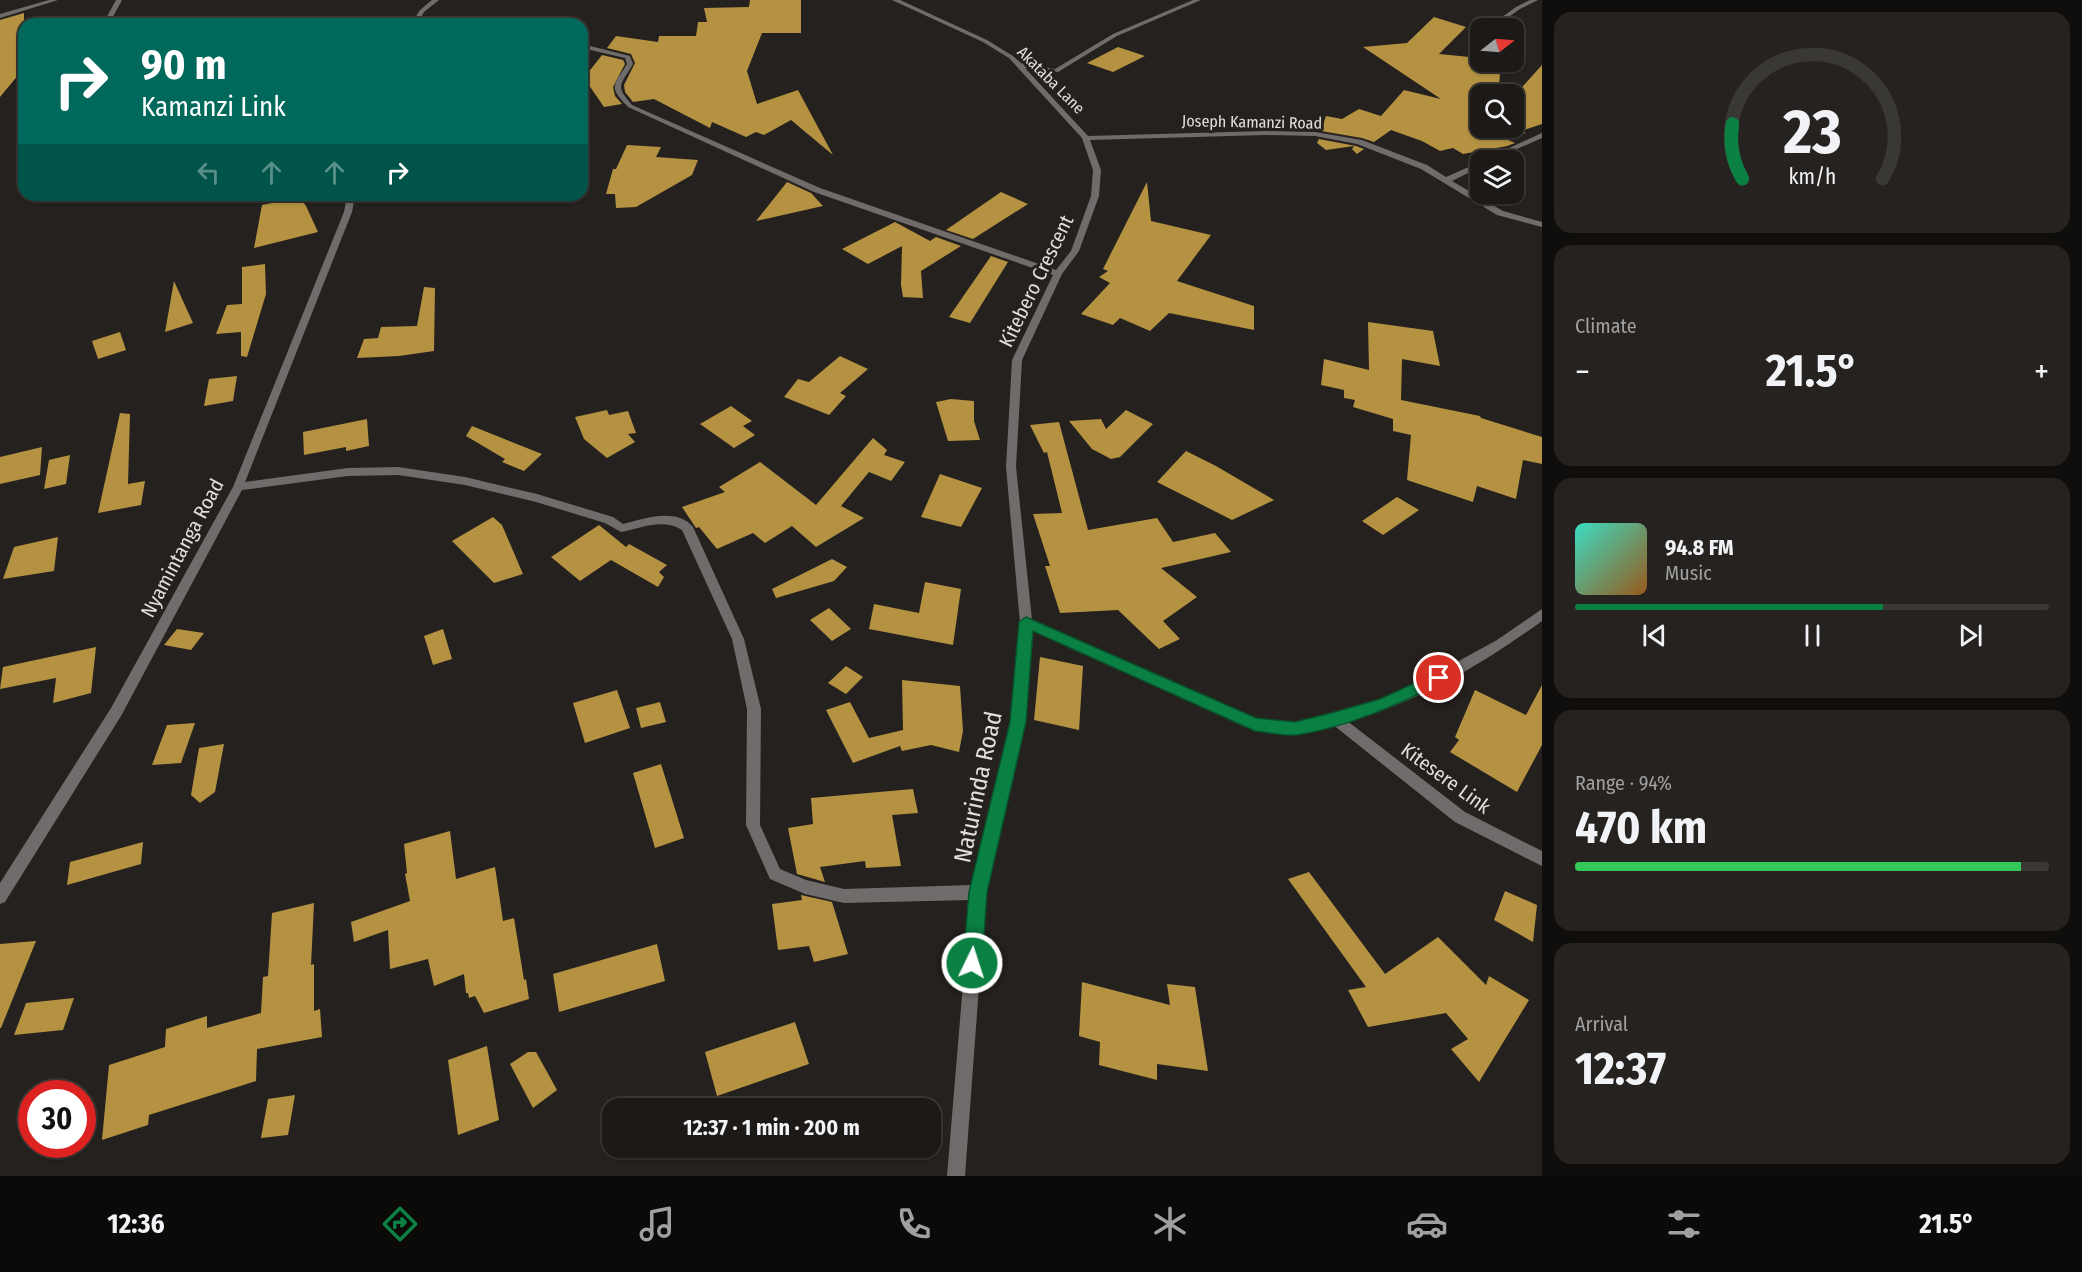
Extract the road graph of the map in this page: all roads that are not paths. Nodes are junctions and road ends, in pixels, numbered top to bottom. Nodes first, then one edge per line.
1 (55, 0) edge
2 (119, 0) edge
3 (436, 0) edge
4 (895, 0) edge
5 (1197, 0) edge
6 (1535, 0) edge
7 (0, 16) edge
8 (109, 18) edge
9 (418, 18) edge
10 (1504, 18) edge
11 (588, 47) edge
12 (1019, 64) junction
13 (1542, 135) edge
14 (1086, 138) junction
15 (1509, 150) edge
16 (1470, 169) edge
17 (1447, 180) junction
18 (350, 201) edge
19 (1542, 225) edge
20 (1058, 274) junction
21 (238, 487) junction
22 (1542, 614) edge
23 (1026, 622) junction
24 (1335, 719) junction
25 (1542, 859) edge
26 (978, 892) junction
27 (0, 897) edge
28 (956, 1176) edge

1 - 7 street
2 - 8 street
3 - 9 street
4 - 12 street, Akataba Lane
5 - 12 street
6 - 10 street
11 - 20 street
12 - 14 street, Akataba Lane
13 - 15 street
14 - 17 street, Joseph Kamanzi Road
14 - 20 street, Kitebero Crescent
16 - 17 street
17 - 19 street, Joseph Kamanzi Road
18 - 21 street, Nyamintanga Road
20 - 23 street, Kitebero Crescent
21 - 26 street
21 - 27 street, Nyamintanga Road
22 - 24 street
23 - 24 street
23 - 26 street, Naturinda Road
24 - 25 street, Kitesere Link
26 - 28 street, Naturinda Road

